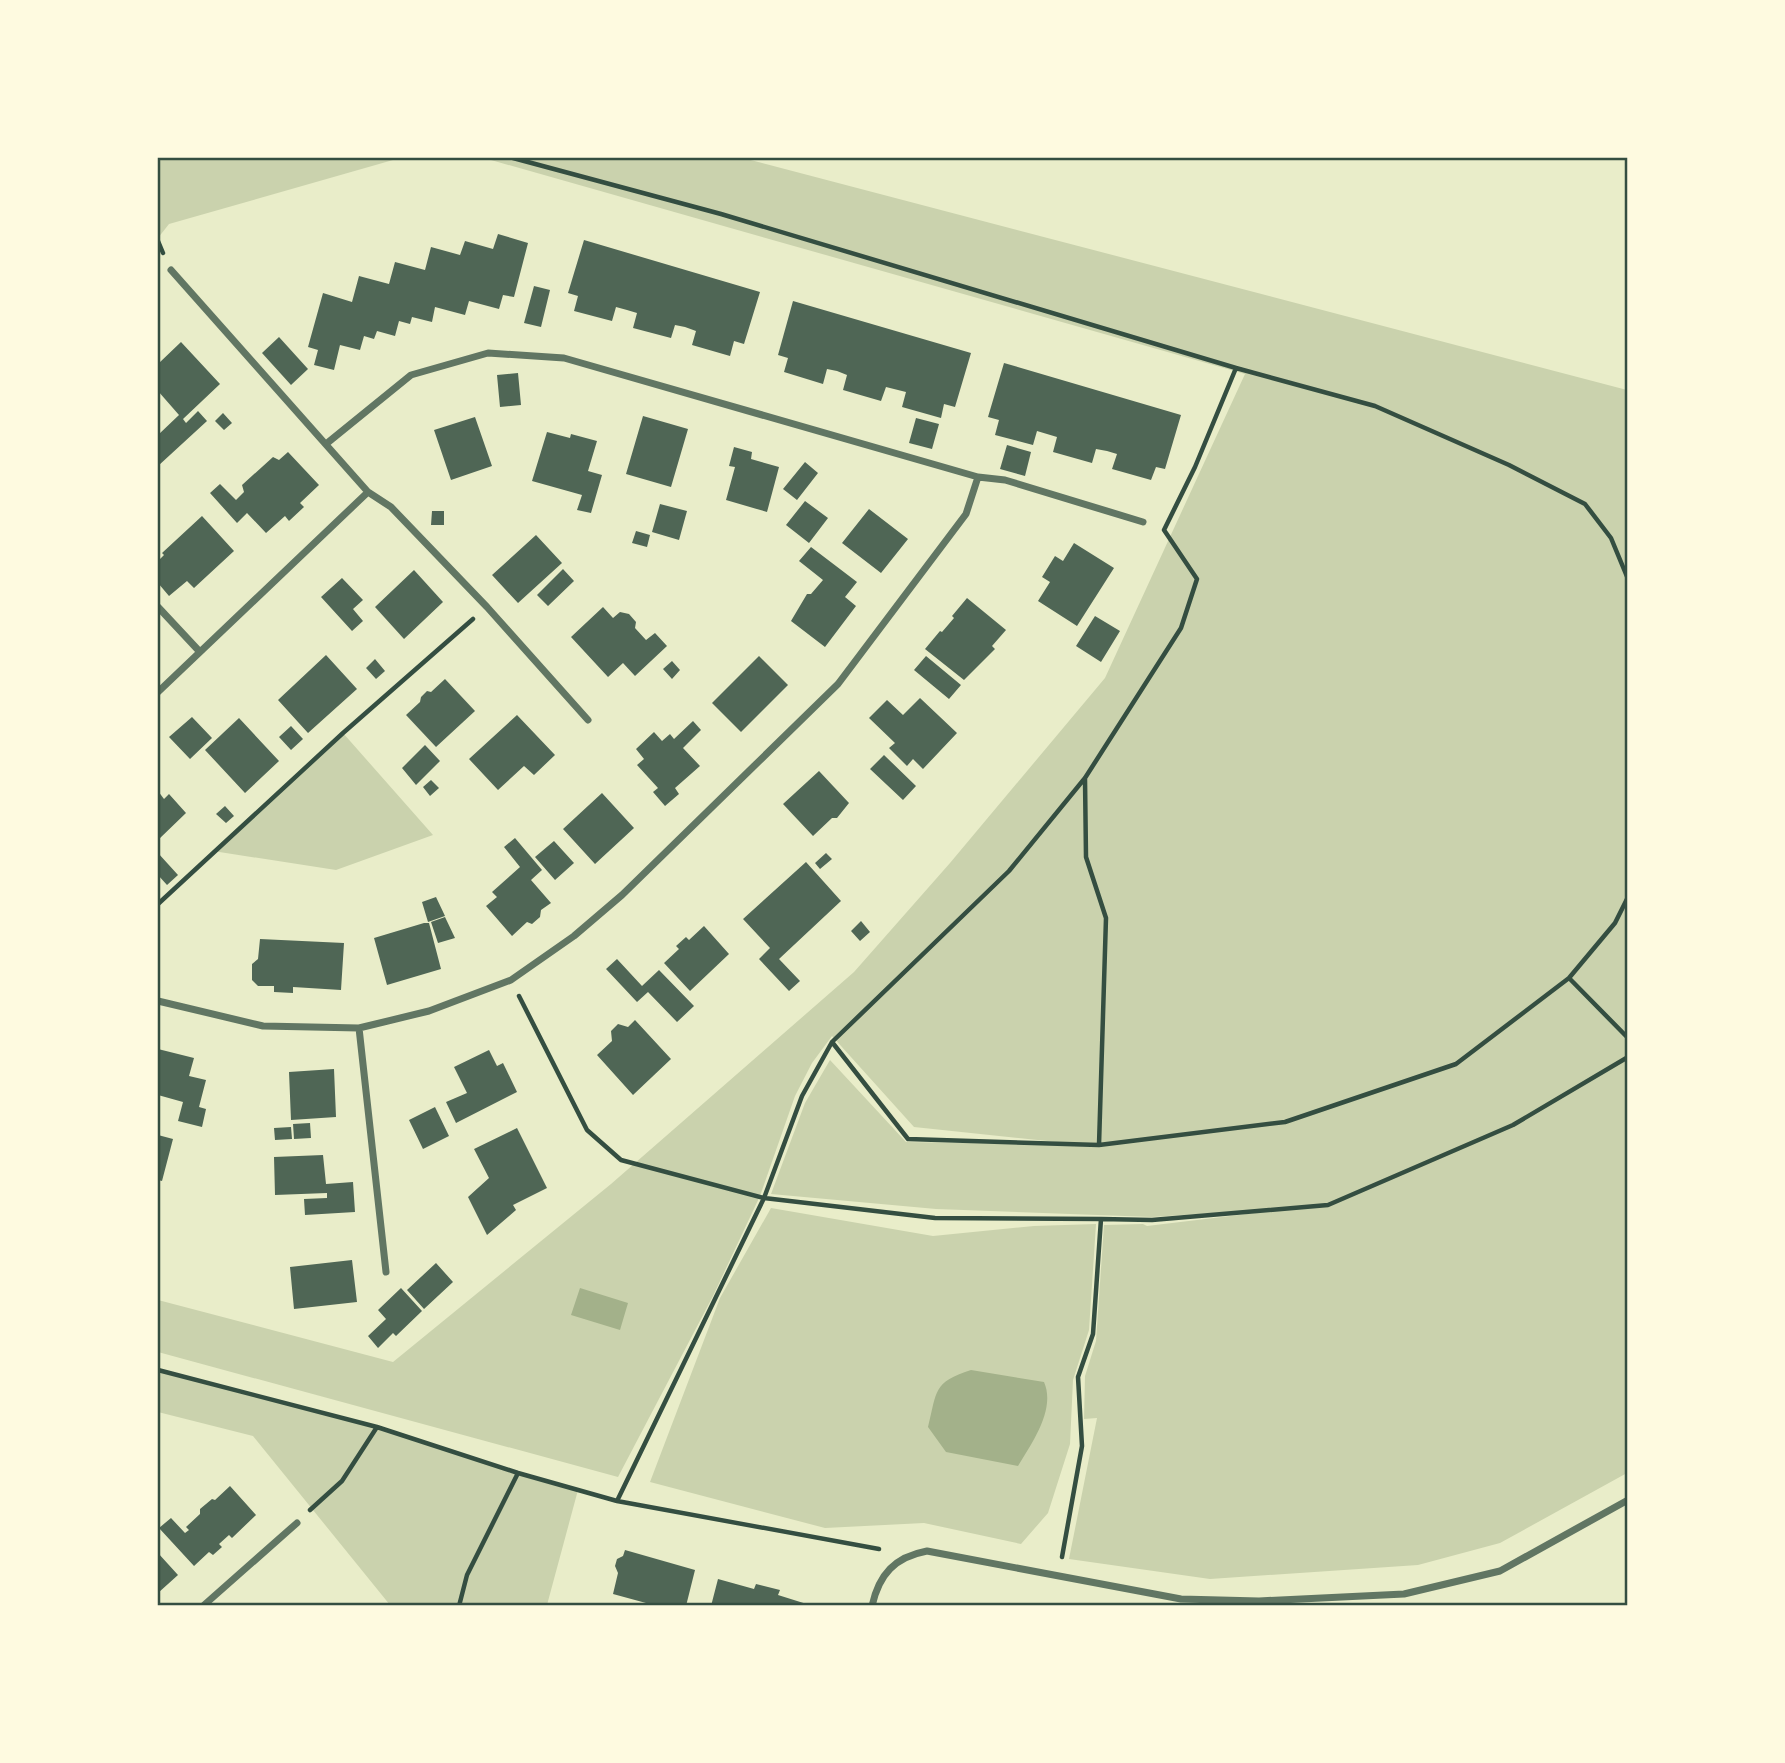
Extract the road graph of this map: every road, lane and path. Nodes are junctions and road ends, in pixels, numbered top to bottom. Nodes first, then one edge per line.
1 (513, 158) edge
2 (171, 270) dead end
3 (1236, 368) junction
4 (326, 444) junction
5 (978, 477) junction
6 (368, 492) junction
7 (1143, 522) dead end
8 (1628, 579) edge
9 (158, 607) edge
10 (487, 607) junction
11 (200, 652) junction
12 (158, 692) edge
13 (589, 720) dead end
14 (1084, 778) junction
15 (1628, 897) edge
16 (158, 904) edge
17 (1569, 978) junction
18 (511, 980) junction
19 (158, 1001) edge
20 (359, 1028) junction
21 (1628, 1038) edge
22 (832, 1042) junction
23 (1628, 1057) edge
24 (1099, 1145) junction
25 (764, 1198) junction
26 (1101, 1219) junction
27 (386, 1272) dead end
28 (158, 1370) edge
29 (377, 1427) junction
30 (518, 1473) junction
31 (1628, 1500) edge
32 (618, 1501) junction
33 (297, 1522) joint
34 (908, 1555) junction
35 (1059, 1575) junction
36 (203, 1605) edge
37 (459, 1605) edge
38 (872, 1605) edge

1 - 3 path
2 - 4 street
3 - 8 path
3 - 14 path
4 - 5 street
4 - 6 street
5 - 7 street
5 - 18 street
6 - 10 street
6 - 11 street
9 - 11 street
10 - 13 street
10 - 16 path
11 - 12 street
14 - 22 path
14 - 24 path
15 - 17 path
17 - 21 path
17 - 24 path
18 - 20 street
18 - 25 path
19 - 20 street
20 - 27 street
22 - 24 path
22 - 25 path
23 - 26 path
25 - 26 path
25 - 32 path
26 - 35 path
28 - 29 path
29 - 30 path
29 - 33 path
30 - 32 path
30 - 37 path
31 - 35 street
32 - 34 path
33 - 36 street
34 - 35 street
34 - 38 street

